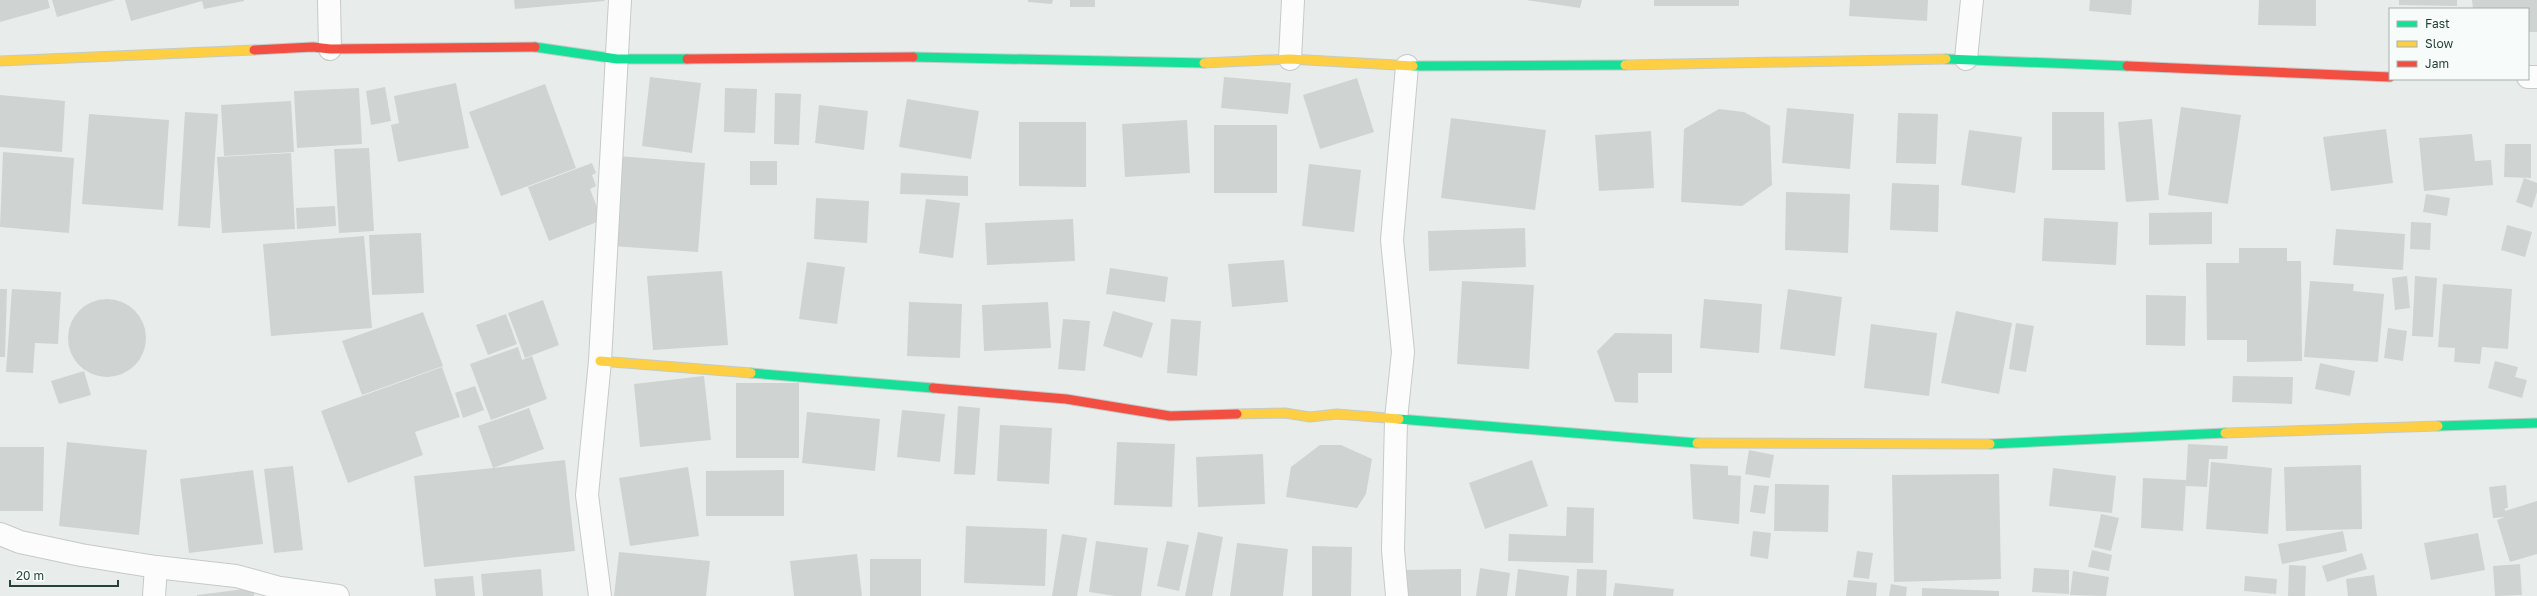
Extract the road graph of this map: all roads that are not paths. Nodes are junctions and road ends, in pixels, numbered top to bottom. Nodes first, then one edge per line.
1 (328, 0) edge
2 (620, 0) edge
3 (1293, 0) edge
4 (1972, 0) edge
5 (330, 49) junction
6 (617, 59) junction
7 (1290, 59) junction
8 (1966, 59) junction
9 (0, 61) edge
10 (1407, 66) junction
11 (2389, 77) edge
12 (600, 361) junction
13 (1396, 419) junction
14 (2537, 423) edge
15 (0, 534) edge
16 (156, 567) junction
17 (154, 596) edge
18 (338, 596) edge
19 (600, 596) edge
20 (1397, 596) edge

1 - 5 street
2 - 6 street
3 - 7 street
4 - 8 street
5 - 6 street
5 - 9 street
6 - 7 street
6 - 12 street
7 - 10 street
8 - 10 street
8 - 11 street
10 - 13 street
12 - 13 street
12 - 19 street
13 - 14 street
13 - 20 street
15 - 16 street
16 - 17 street
16 - 18 street

